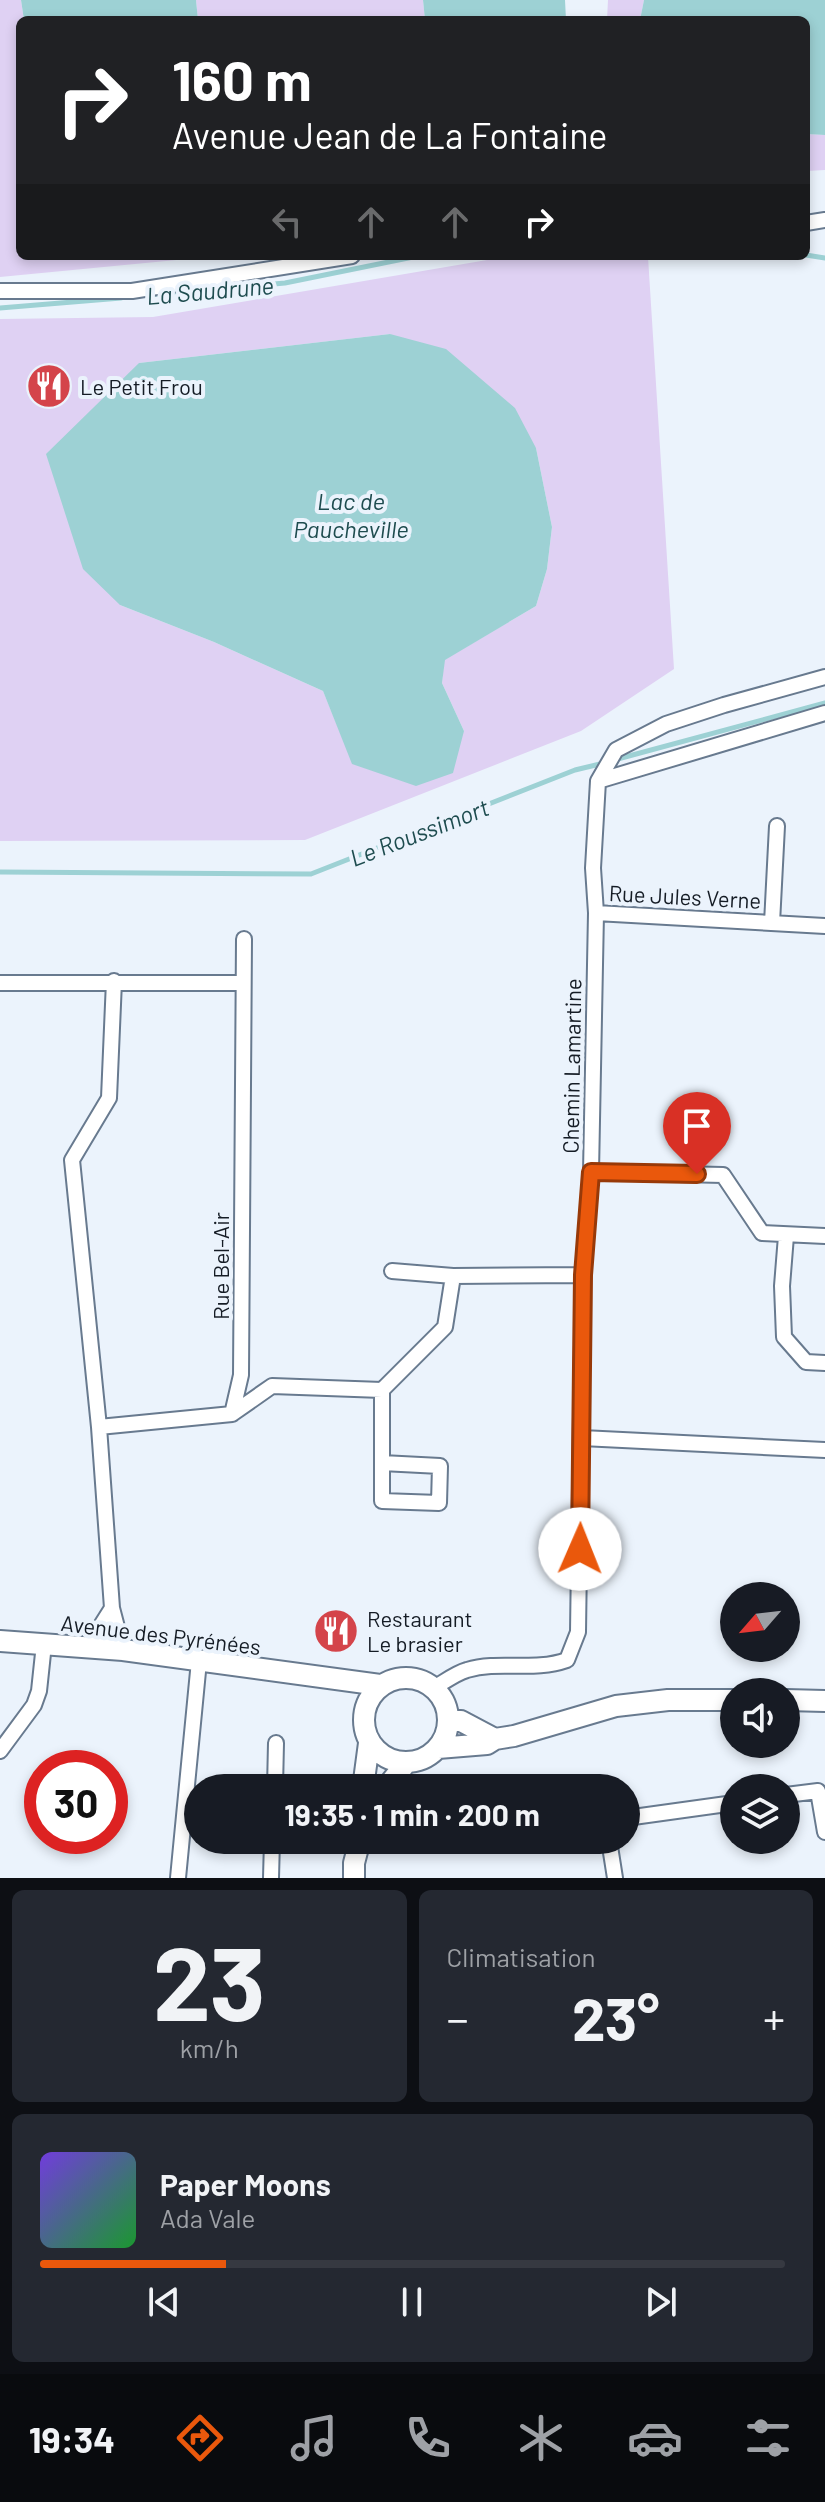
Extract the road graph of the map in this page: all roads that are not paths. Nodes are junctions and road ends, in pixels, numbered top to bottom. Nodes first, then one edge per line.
1 (327, 260) edge
2 (0, 291) edge
3 (825, 677) edge
4 (825, 713) edge
5 (598, 781) junction
6 (777, 826) dead end
7 (596, 913) junction
8 (772, 923) junction
9 (825, 926) edge
10 (244, 939) dead end
11 (114, 981) junction
12 (0, 983) edge
13 (243, 983) junction
14 (591, 1172) junction
15 (786, 1236) junction
16 (825, 1236) edge
17 (392, 1271) dead end
18 (583, 1275) junction
19 (453, 1276) junction
20 (825, 1363) edge
21 (382, 1390) junction
22 (232, 1414) junction
23 (99, 1427) junction
24 (582, 1438) junction
25 (825, 1450) edge
26 (382, 1463) junction
27 (112, 1608) junction
28 (0, 1641) edge
29 (44, 1644) junction
30 (88, 1646) junction
31 (123, 1650) junction
32 (199, 1661) junction
33 (316, 1677) junction
34 (380, 1685) junction
35 (434, 1688) junction
36 (720, 1700) edge
37 (800, 1700) edge
38 (825, 1701) edge
39 (364, 1710) junction
40 (448, 1721) junction
41 (495, 1739) junction
42 (276, 1743) dead end
43 (369, 1743) junction
44 (438, 1748) junction
45 (0, 1751) edge
46 (406, 1763) junction
47 (275, 1774) edge
48 (365, 1774) edge
49 (397, 1774) edge
50 (800, 1793) edge
51 (720, 1805) edge
52 (640, 1816) edge
53 (825, 1832) edge
54 (272, 1854) edge
55 (356, 1854) edge
56 (611, 1854) edge
57 (178, 1878) edge
58 (271, 1878) edge
59 (354, 1878) edge
60 (615, 1878) edge

1 - 2 street
3 - 5 street, Chemin Lamartine
4 - 5 street
5 - 7 street, Chemin Lamartine
6 - 8 street, Rue Jules Verne
7 - 8 street, Rue Jules Verne
7 - 14 street, Chemin Lamartine
8 - 9 street, Rue Jules Verne
10 - 13 street, Rue Bel-Air
11 - 12 street
11 - 13 street
11 - 23 street
13 - 22 street, Rue Bel-Air
14 - 15 street
14 - 18 street, Chemin Lamartine
15 - 16 street
15 - 20 street
17 - 19 street
18 - 19 street
18 - 24 street, Chemin Lamartine
19 - 21 street
21 - 22 street
21 - 26 street
22 - 23 street
23 - 27 street
24 - 25 street
24 - 35 street, Chemin Lamartine
26 - 26 street
27 - 30 street
27 - 31 street
28 - 29 main road, Avenue des Pyrénées
29 - 30 main road, Avenue des Pyrénées
29 - 45 street
30 - 31 main road, Avenue des Pyrénées
31 - 32 main road, Avenue des Pyrénées
32 - 33 main road, Avenue des Pyrénées
32 - 57 street
33 - 34 main road, Avenue des Pyrénées
33 - 39 main road, Avenue des Pyrénées
34 - 35 main road
34 - 39 main road
35 - 40 main road
36 - 41 main road
37 - 38 main road
39 - 43 main road
40 - 41 main road
40 - 44 main road
41 - 44 main road
42 - 47 street
43 - 46 main road
43 - 48 main road
44 - 46 main road
46 - 49 main road
50 - 53 street
51 - 52 street
54 - 58 street
55 - 59 main road
56 - 60 street

